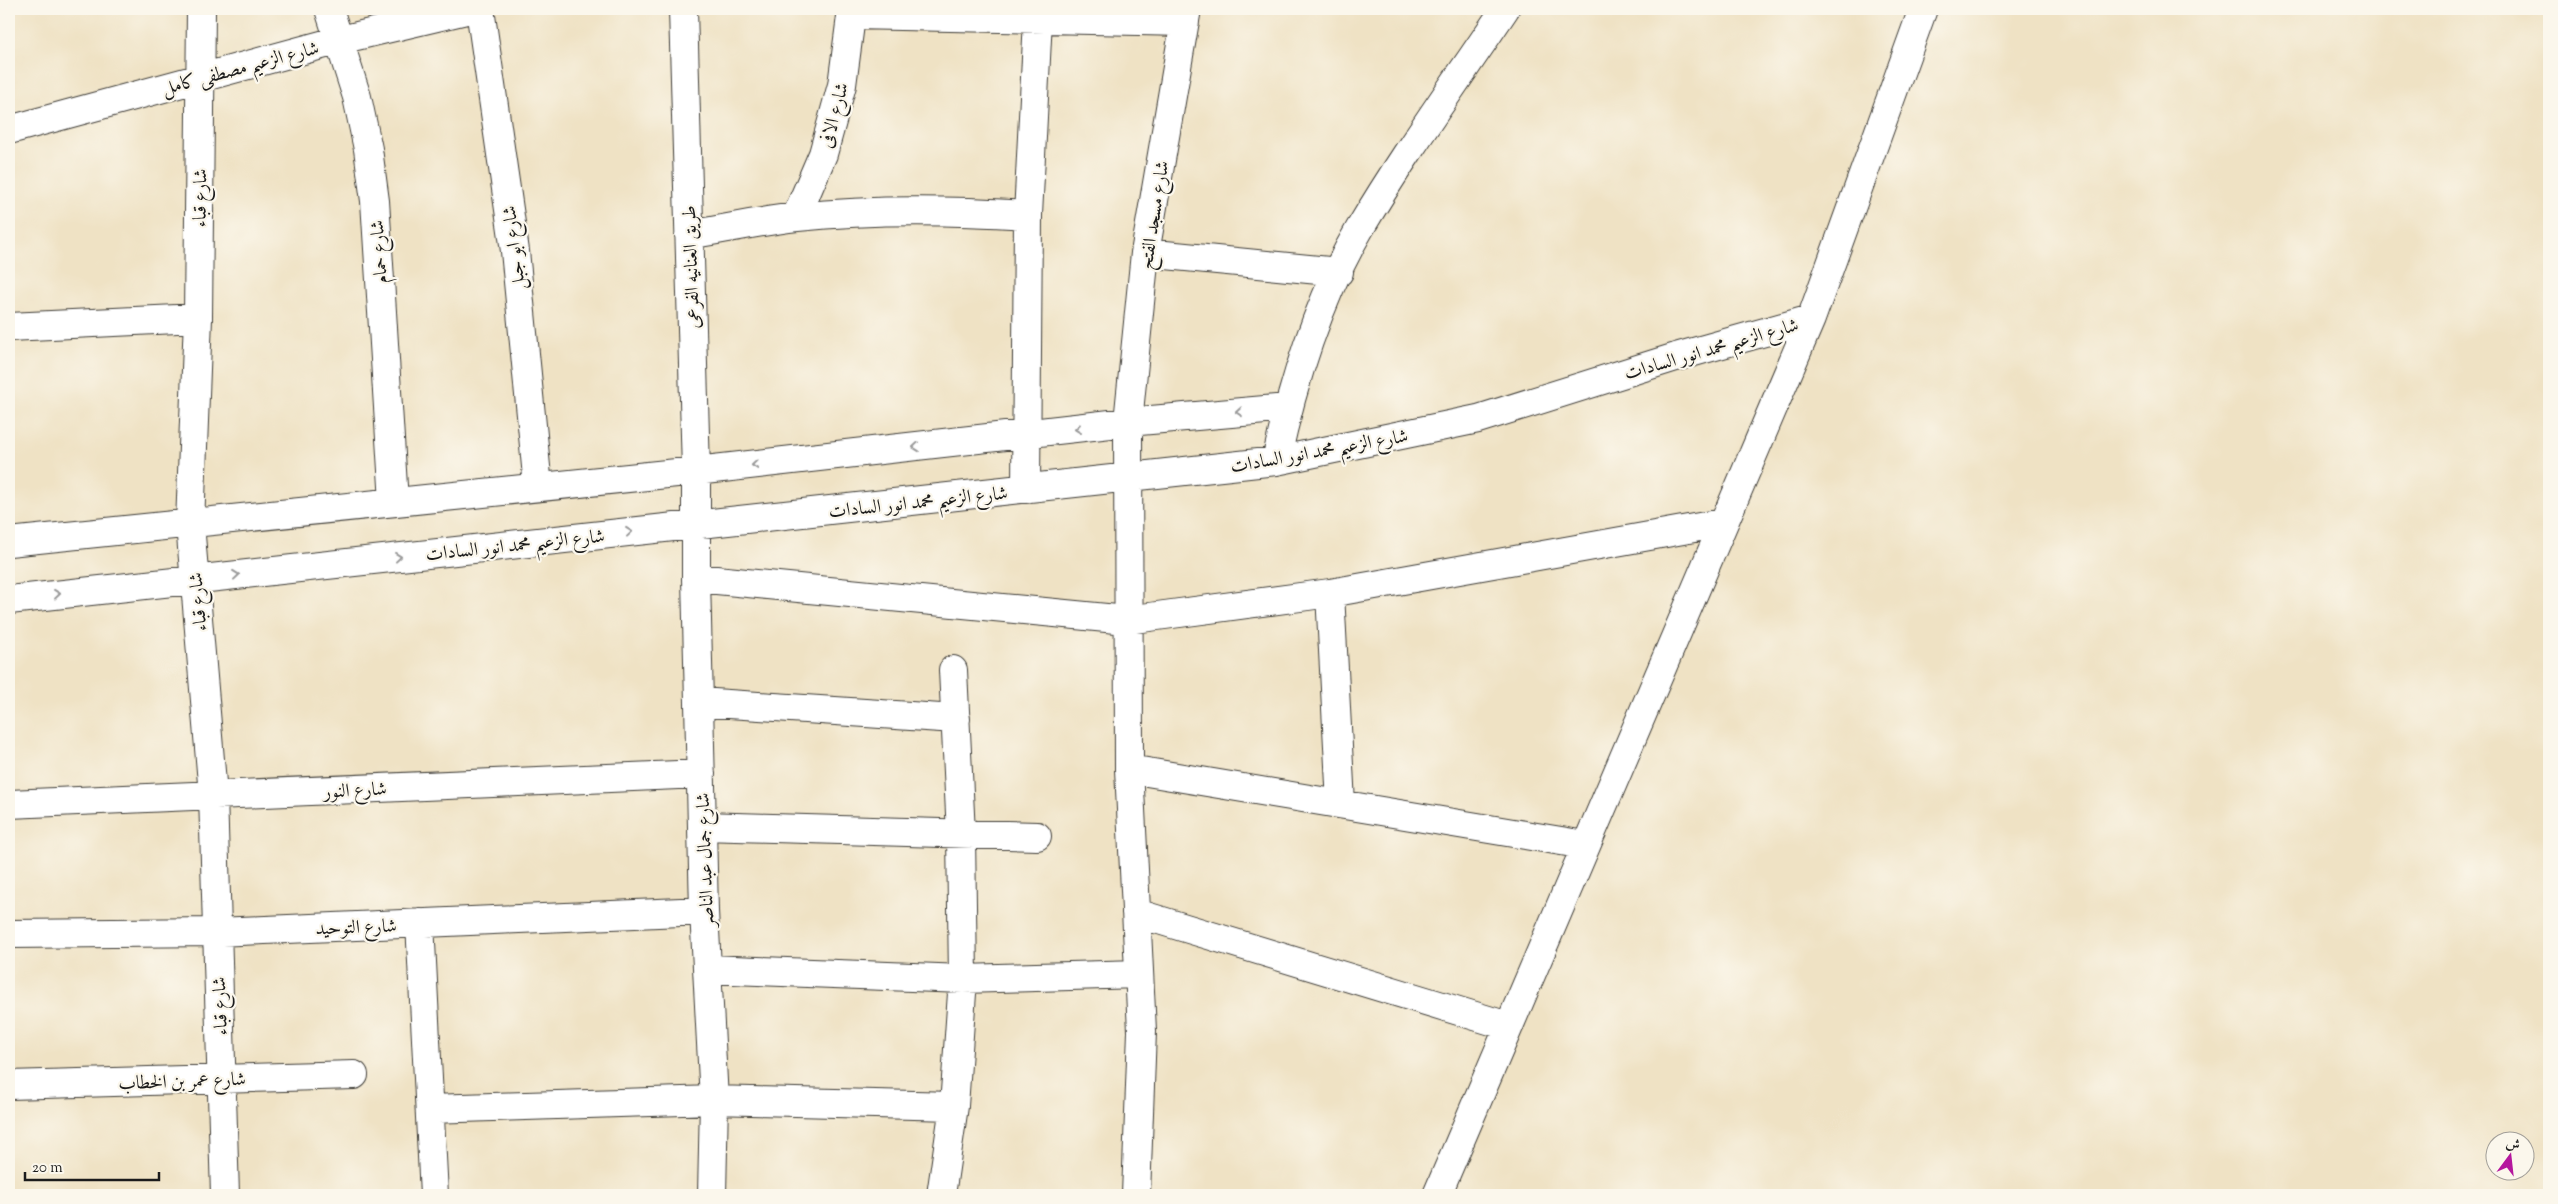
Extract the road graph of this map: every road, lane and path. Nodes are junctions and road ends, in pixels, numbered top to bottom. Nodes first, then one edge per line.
1 (201, 9) edge
2 (329, 9) edge
3 (471, 9) edge
4 (480, 9) edge
5 (683, 9) edge
6 (1505, 9) edge
7 (1922, 9) edge
8 (852, 12) edge
9 (981, 13) edge
10 (1186, 15) edge
11 (1038, 19) junction
12 (340, 40) junction
13 (200, 78) junction
14 (9, 130) edge
15 (1028, 215) junction
16 (796, 217) junction
17 (688, 235) junction
18 (1145, 253) junction
19 (1339, 272) junction
20 (198, 318) junction
21 (1811, 319) junction
22 (9, 327) edge
23 (1288, 408) junction
24 (1128, 422) junction
25 (1028, 435) junction
26 (1276, 461) junction
27 (696, 471) junction
28 (1127, 478) junction
29 (538, 487) junction
30 (1026, 489) junction
31 (394, 502) junction
32 (1722, 523) junction
33 (190, 524) junction
34 (695, 525) junction
35 (9, 542) edge
36 (696, 578) junction
37 (195, 579) junction
38 (1330, 594) junction
39 (9, 600) edge
40 (1127, 620) junction
41 (953, 670) dead end
42 (699, 702) junction
43 (956, 719) junction
44 (1129, 769) junction
45 (701, 774) junction
46 (213, 795) junction
47 (9, 804) edge
48 (1341, 804) junction
49 (702, 826) junction
50 (961, 834) junction
51 (1037, 836) dead end
52 (1585, 845) junction
53 (704, 911) junction
54 (1136, 913) junction
55 (420, 923) junction
56 (217, 932) junction
57 (9, 934) edge
58 (708, 969) junction
59 (1139, 974) junction
60 (963, 979) junction
61 (1508, 1026) junction
62 (354, 1075) dead end
63 (222, 1079) junction
64 (9, 1085) edge
65 (714, 1100) junction
66 (954, 1106) junction
67 (430, 1109) junction
68 (225, 1195) edge
69 (434, 1195) edge
70 (712, 1195) edge
71 (941, 1195) edge
72 (1136, 1195) edge
73 (1437, 1195) edge

1 - 13 street, شارع قباء
2 - 12 street, شارع حمام
3 - 12 street, شارع الزعيم مصطفى كامل
4 - 29 street, شارع ابو جبل
5 - 17 street, طريق العنانيه الفرعى
6 - 19 street
7 - 21 street
8 - 9 street
8 - 16 street, شارع الافى
9 - 11 street
10 - 11 street
10 - 18 street, شارع مسجد الفتح
11 - 15 street
12 - 13 street, شارع الزعيم مصطفى كامل
12 - 31 street, شارع حمام
13 - 14 street, شارع الزعيم مصطفى كامل
13 - 20 street, شارع قباء
15 - 16 street
15 - 25 street
16 - 17 street
17 - 27 street, طريق العنانيه الفرعى
18 - 19 street
18 - 24 street, شارع مسجد الفتح
19 - 23 street
20 - 22 street
20 - 33 street, شارع قباء
21 - 26 street, شارع الزعيم محمد انور السادات
21 - 32 street
23 -> 24 street
23 - 26 street
24 -> 25 street
24 - 28 street, شارع مسجد الفتح
25 -> 27 street
25 - 30 street
26 - 28 street, شارع الزعيم محمد انور السادات
27 - 29 street
27 - 34 street, طريق العنانيه الفرعى
28 - 30 street, شارع الزعيم محمد انور السادات
28 - 40 street, شارع مسجد الفتح
29 - 31 street
30 - 34 street, شارع الزعيم محمد انور السادات
31 - 33 street
32 - 38 street
32 - 52 street
33 - 35 street
33 - 37 street, شارع قباء
34 - 36 street, شارع جمال عبد الناصر
37 -> 34 street, شارع الزعيم محمد انور السادات
36 - 40 street
36 - 42 street, شارع جمال عبد الناصر
39 -> 37 street, شارع الزعيم محمد انور السادات
37 - 46 street, شارع قباء
38 - 40 street
38 - 48 street
40 - 44 street, شارع مسجد الفتح
41 - 43 street
42 - 43 street
42 - 45 street, شارع جمال عبد الناصر
43 - 50 street
44 - 48 street
44 - 54 street, شارع مسجد الفتح
45 - 46 street, شارع النور
45 - 49 street, شارع جمال عبد الناصر
46 - 47 street, شارع النور
46 - 56 street, شارع قباء
48 - 52 street
49 - 50 street
49 - 53 street, شارع جمال عبد الناصر
50 - 51 street
50 - 60 street
52 - 61 street
53 - 55 street, شارع التوحيد
53 - 58 street, شارع جمال عبد الناصر
54 - 59 street, شارع مسجد الفتح
54 - 61 street
55 - 56 street, شارع التوحيد
55 - 67 street
56 - 57 street, شارع التوحيد
56 - 63 street, شارع قباء
58 - 60 street
58 - 65 street, شارع جمال عبد الناصر
59 - 60 street
59 - 72 street, شارع مسجد الفتح
60 - 66 street
61 - 73 street
62 - 63 street, شارع عمر بن الخطاب
63 - 64 street, شارع عمر بن الخطاب
63 - 68 street, شارع قباء
65 - 66 street
65 - 67 street
65 - 70 street, شارع جمال عبد الناصر
66 - 71 street
67 - 69 street

